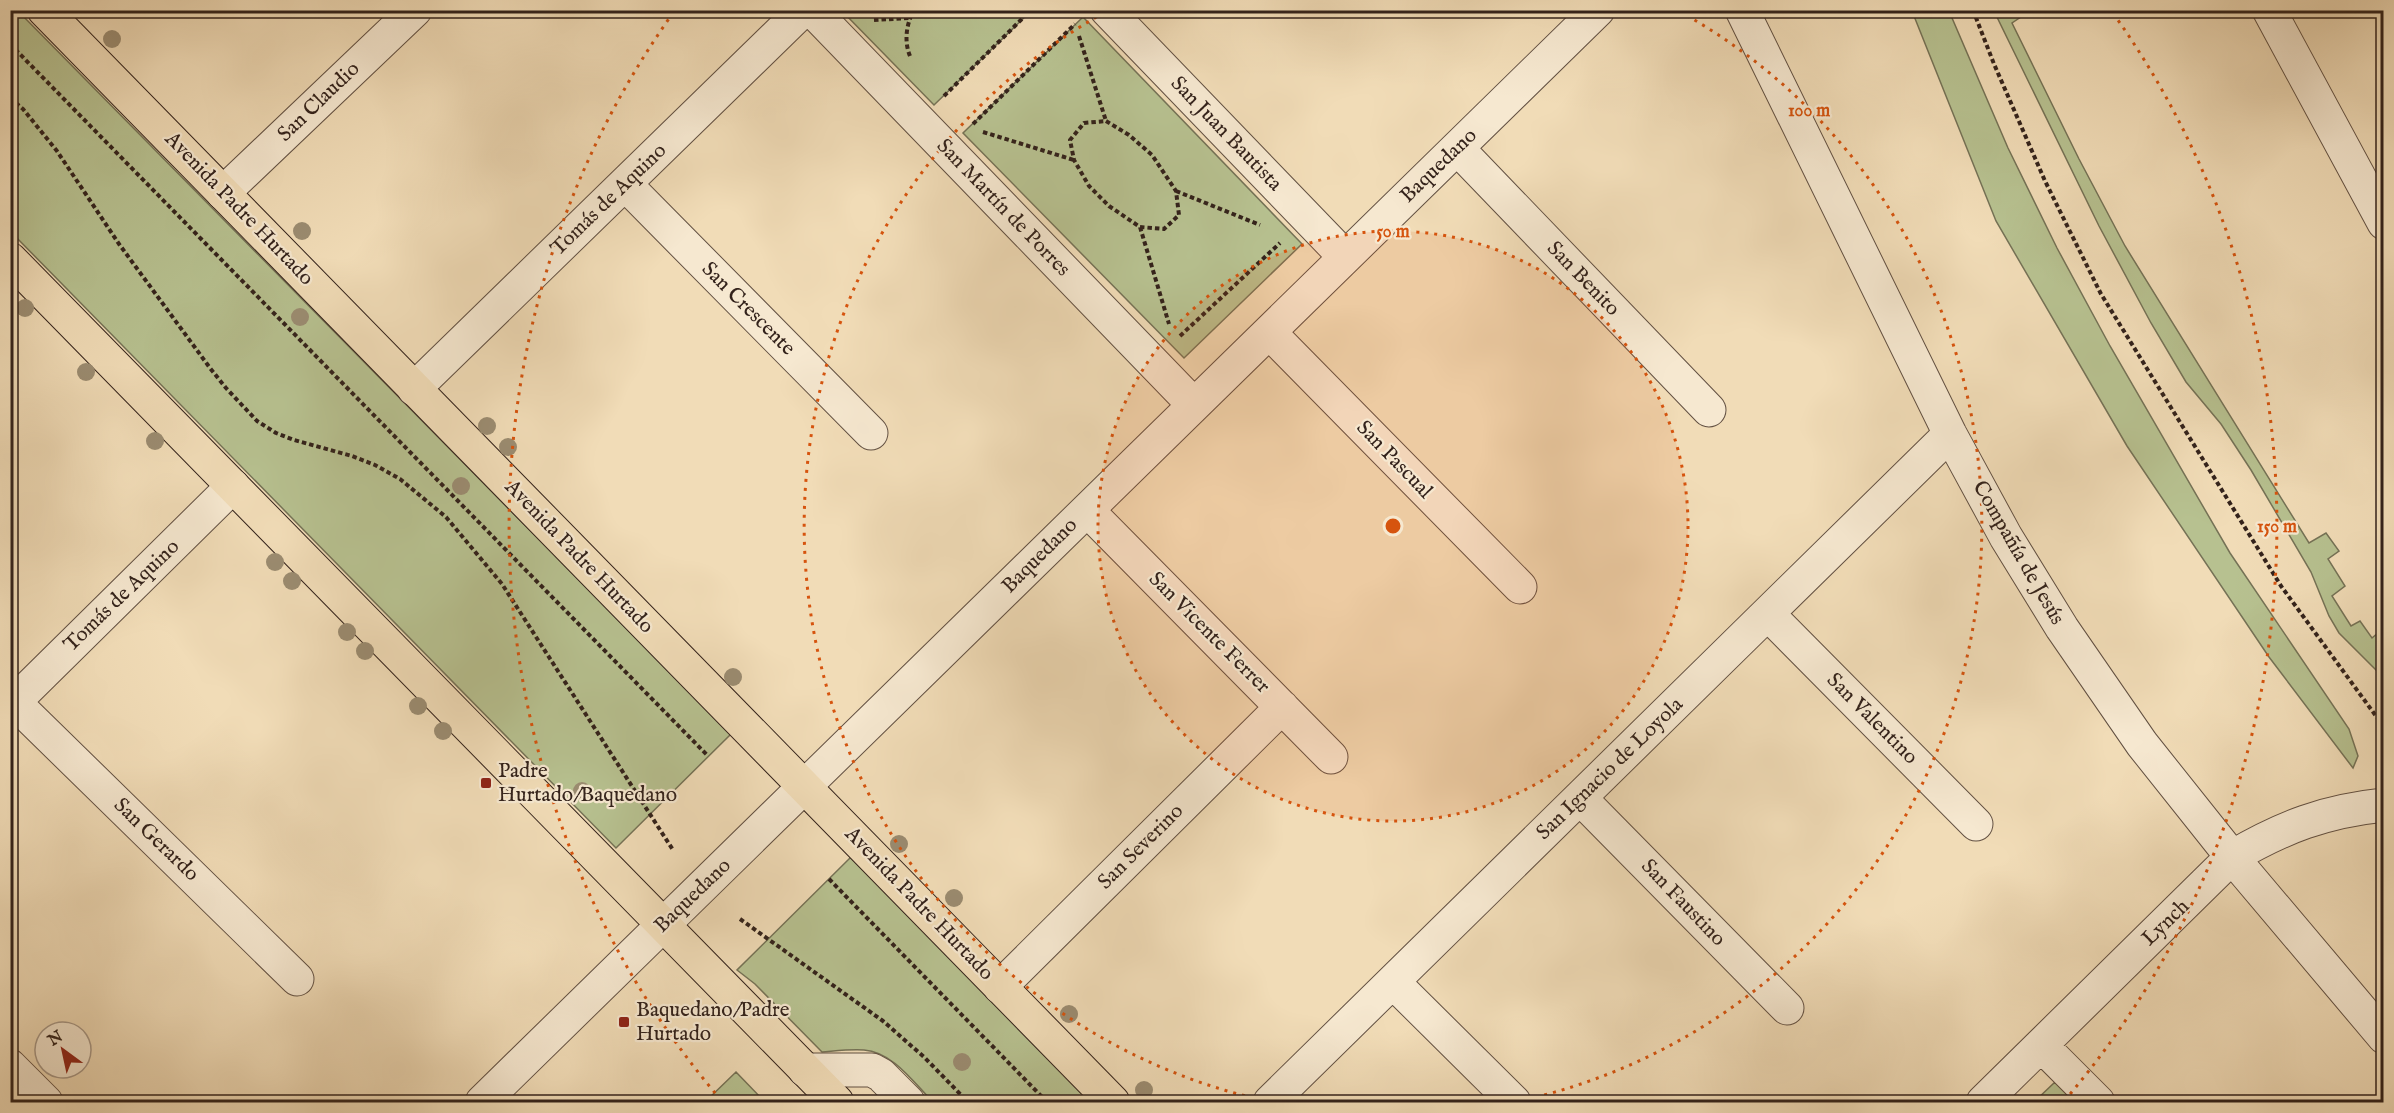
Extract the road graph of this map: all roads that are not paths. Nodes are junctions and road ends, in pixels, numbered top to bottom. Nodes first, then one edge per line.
1 (44, 10) edge
2 (415, 10) edge
3 (803, 10) edge
4 (812, 10) edge
5 (1107, 10) edge
6 (1598, 10) edge
7 (1742, 10) edge
8 (2269, 10) edge
9 (1457, 148) junction
10 (625, 184) junction
11 (223, 193) junction
12 (2384, 223) edge
13 (1345, 257) junction
14 (10, 259) edge
15 (1269, 332) junction
16 (414, 389) junction
17 (1194, 405) junction
18 (1709, 410) dead end
19 (871, 433) dead end
20 (1950, 434) junction
21 (233, 486) junction
22 (1087, 510) junction
23 (1520, 588) dead end
24 (1768, 614) junction
25 (12, 704) edge
26 (1282, 707) junction
27 (1332, 757) dead end
28 (804, 787) junction
29 (1580, 798) junction
30 (2384, 805) edge
31 (1976, 824) dead end
32 (2232, 858) junction
33 (663, 925) junction
34 (297, 979) dead end
35 (1393, 982) junction
36 (1000, 987) junction
37 (1787, 1008) dead end
38 (2384, 1037) edge
39 (2041, 1045) junction
40 (10, 1066) edge
41 (805, 1070) junction
42 (46, 1102) edge
43 (482, 1102) edge
44 (837, 1102) edge
45 (908, 1102) edge
46 (1113, 1102) edge
47 (1270, 1102) edge
48 (1514, 1102) edge
49 (1983, 1102) edge
50 (2098, 1102) edge

1 - 11 main road, Avenida Padre Hurtado
2 - 11 street, San Claudio
3 - 10 street, Tomás de Aquino
4 - 17 street, San Martín de Porres
5 - 13 street, San Juan Bautista
6 - 9 street, Baquedano
7 - 20 street, Compañía de Jesús
8 - 12 street
9 - 13 street, Baquedano
9 - 18 street, San Benito
10 - 16 street, Tomás de Aquino
10 - 19 street, San Crescente
11 - 16 main road, Avenida Padre Hurtado
13 - 15 street, Baquedano
14 - 21 main road
15 - 17 street, Baquedano
15 - 23 street, San Pascual
16 - 28 main road, Avenida Padre Hurtado
17 - 22 street, Baquedano
20 - 24 street, San Ignacio de Loyola
20 - 32 street, Compañía de Jesús
21 - 25 street, Tomás de Aquino
21 - 33 main road
22 - 26 street, San Vicente Ferrer
22 - 28 street, Baquedano
24 - 29 street, San Ignacio de Loyola
24 - 31 street, San Valentino
25 - 34 street, San Gerardo
26 - 27 street, San Vicente Ferrer
26 - 36 street, San Severino
28 - 33 street, Baquedano
28 - 36 main road, Avenida Padre Hurtado
29 - 35 street, San Ignacio de Loyola
29 - 37 street, San Faustino
30 - 32 street, Lynch
32 - 38 street, Compañía de Jesús
32 - 39 street, Lynch
33 - 41 main road
33 - 43 street, Baquedano
35 - 47 street, San Ignacio de Loyola
35 - 48 street
36 - 46 main road, Avenida Padre Hurtado
39 - 49 street, Lynch
39 - 50 street
40 - 42 street
41 - 44 main road
41 - 45 street

